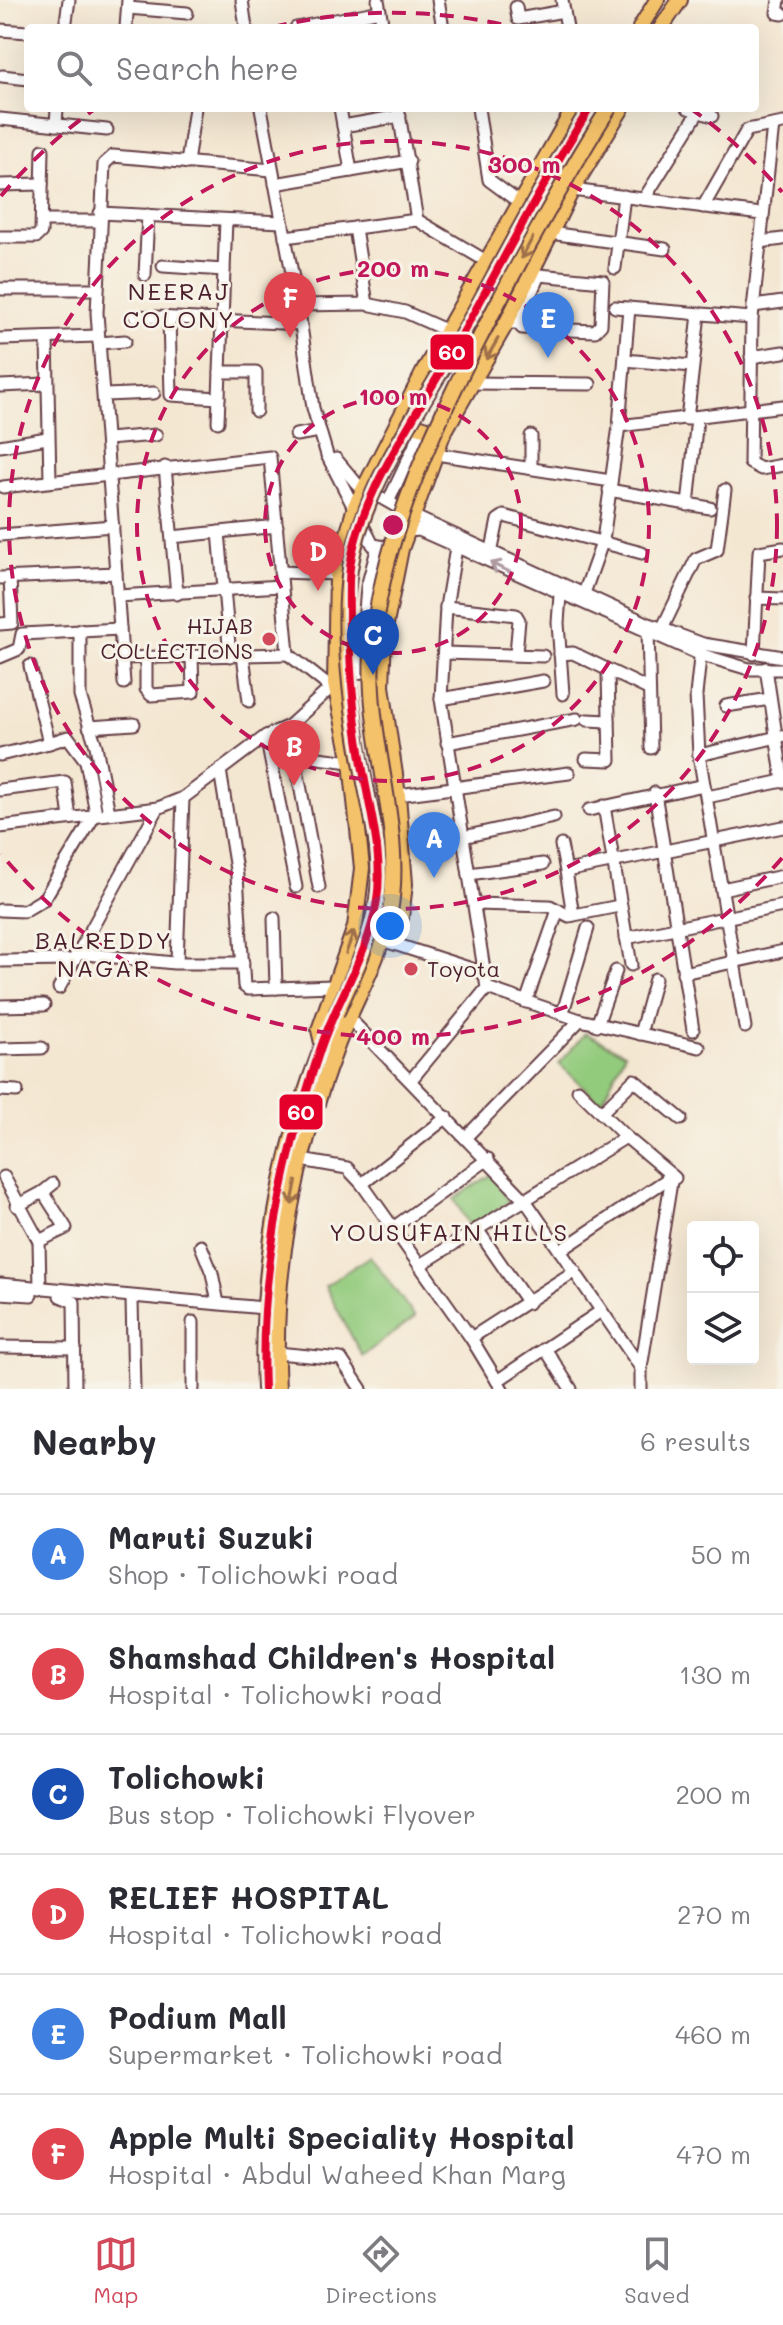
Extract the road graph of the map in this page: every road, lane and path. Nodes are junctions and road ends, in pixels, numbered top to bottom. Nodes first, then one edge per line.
1 (69, 0) edge
2 (242, 0) edge
3 (438, 0) edge
4 (657, 0) edge
5 (680, 0) edge
6 (779, 0) edge
7 (128, 4) edge
8 (379, 6) edge
9 (563, 6) edge
10 (516, 7) dead end
11 (187, 13) dead end
12 (783, 14) edge
13 (66, 24) edge
14 (126, 24) edge
15 (245, 24) edge
16 (329, 24) edge
17 (442, 24) edge
18 (642, 24) edge
19 (664, 24) edge
20 (0, 30) edge
21 (24, 32) edge
22 (2, 76) edge
23 (24, 79) edge
24 (57, 112) edge
25 (194, 112) edge
26 (262, 112) edge
27 (341, 112) edge
28 (399, 112) edge
29 (479, 112) edge
30 (572, 112) edge
31 (587, 112) edge
32 (607, 112) edge
33 (620, 112) edge
34 (692, 112) edge
35 (699, 112) edge
36 (712, 116) dead end
37 (0, 119) edge
38 (778, 124) edge
39 (56, 125) junction
40 (343, 126) junction
41 (107, 130) dead end
42 (43, 150) dead end
43 (409, 161) junction
44 (187, 163) junction
45 (272, 170) junction
46 (351, 171) junction
47 (783, 180) edge
48 (768, 182) junction
49 (42, 184) junction
50 (275, 184) junction
51 (0, 185) edge
52 (572, 190) junction
53 (624, 196) junction
54 (644, 199) junction
55 (520, 203) junction
56 (703, 207) junction
57 (761, 214) junction
58 (148, 215) junction
59 (99, 217) junction
60 (226, 220) junction
61 (417, 220) junction
62 (42, 221) junction
63 (282, 222) junction
64 (355, 228) junction
65 (550, 233) junction
66 (0, 237) edge
67 (285, 237) junction
68 (783, 239) edge
69 (760, 242) junction
70 (617, 243) junction
71 (665, 249) dead end
72 (486, 261) junction
73 (163, 266) dead end
74 (615, 268) dead end
75 (224, 270) junction
76 (535, 274) junction
77 (145, 275) dead end
78 (0, 289) edge
79 (97, 289) junction
80 (783, 302) edge
81 (367, 304) junction
82 (298, 305) junction
83 (615, 307) dead end
84 (629, 308) junction
85 (753, 312) junction
86 (699, 314) junction
87 (135, 316) dead end
88 (169, 318) junction
89 (221, 323) junction
90 (512, 323) junction
91 (301, 324) junction
92 (441, 328) dead end
93 (47, 338) junction
94 (0, 339) edge
95 (99, 340) junction
96 (125, 341) dead end
97 (783, 352) edge
98 (751, 357) junction
99 (625, 360) junction
100 (692, 366) junction
101 (220, 372) junction
102 (472, 383) junction
103 (47, 384) junction
104 (590, 384) dead end
105 (0, 386) edge
106 (154, 393) dead end
107 (105, 395) junction
108 (219, 398) junction
109 (783, 406) edge
110 (256, 411) dead end
111 (749, 411) junction
112 (692, 418) junction
113 (399, 420) junction
114 (218, 422) dead end
115 (619, 426) junction
116 (423, 428) junction
117 (320, 431) junction
118 (443, 434) junction
119 (156, 435) dead end
120 (296, 435) dead end
121 (531, 436) dead end
122 (47, 438) junction
123 (107, 439) junction
124 (0, 446) edge
125 (325, 446) junction
126 (436, 454) junction
127 (783, 465) edge
128 (165, 467) junction
129 (531, 468) junction
130 (110, 473) junction
131 (50, 481) junction
132 (610, 485) junction
133 (3, 487) dead end
134 (363, 488) junction
135 (725, 490) dead end
136 (389, 500) junction
137 (688, 505) junction
138 (355, 506) junction
139 (710, 508) dead end
140 (411, 524) junction
141 (113, 526) junction
142 (277, 526) junction
143 (219, 532) junction
144 (0, 535) edge
145 (172, 537) junction
146 (603, 540) junction
147 (378, 546) junction
148 (456, 548) junction
149 (783, 548) edge
150 (492, 549) junction
151 (642, 553) dead end
152 (280, 572) junction
153 (116, 573) junction
154 (337, 574) junction
155 (5, 578) edge
156 (281, 586) junction
157 (223, 591) junction
158 (177, 594) junction
159 (560, 595) junction
160 (118, 596) junction
161 (756, 598) junction
162 (582, 599) junction
163 (783, 599) edge
164 (446, 607) junction
165 (0, 624) edge
166 (120, 629) junction
167 (648, 629) junction
168 (662, 629) junction
169 (80, 630) junction
170 (701, 649) junction
171 (444, 653) junction
172 (516, 653) junction
173 (288, 654) junction
174 (560, 654) junction
175 (754, 654) junction
176 (243, 655) junction
177 (192, 656) junction
178 (230, 656) junction
179 (543, 656) dead end
180 (0, 657) edge
181 (146, 657) junction
182 (783, 657) edge
183 (122, 658) junction
184 (30, 666) dead end
185 (766, 668) junction
186 (783, 669) edge
187 (360, 672) junction
188 (383, 673) junction
189 (608, 673) junction
190 (543, 681) dead end
191 (124, 683) dead end
192 (333, 686) junction
193 (648, 689) junction
194 (563, 694) dead end
195 (441, 699) junction
196 (770, 699) junction
197 (249, 701) dead end
198 (726, 706) dead end
199 (609, 721) junction
200 (134, 724) dead end
201 (289, 726) junction
202 (89, 727) junction
203 (266, 736) junction
204 (780, 736) edge
205 (49, 743) junction
206 (447, 743) junction
207 (651, 748) dead end
208 (0, 755) edge
209 (294, 755) junction
210 (699, 755) junction
211 (586, 759) dead end
212 (351, 762) junction
213 (220, 770) junction
214 (569, 773) dead end
215 (783, 782) edge
216 (455, 789) junction
217 (0, 790) edge
218 (705, 791) junction
219 (655, 793) junction
220 (398, 795) junction
221 (183, 798) junction
222 (604, 806) junction
223 (158, 808) junction
224 (589, 810) dead end
225 (103, 813) junction
226 (554, 817) dead end
227 (70, 818) junction
228 (0, 827) edge
229 (783, 827) edge
230 (463, 837) junction
231 (712, 843) junction
232 (561, 845) dead end
233 (664, 852) junction
234 (615, 862) junction
235 (543, 864) dead end
236 (566, 871) junction
237 (469, 874) junction
238 (783, 876) edge
239 (296, 887) dead end
240 (319, 887) dead end
241 (722, 889) junction
242 (475, 904) junction
243 (619, 906) junction
244 (783, 906) edge
245 (0, 910) edge
246 (558, 910) junction
247 (573, 915) junction
248 (274, 918) dead end
249 (727, 919) junction
250 (588, 928) dead end
251 (675, 928) junction
252 (383, 937) junction
253 (626, 938) junction
254 (783, 951) edge
255 (74, 956) junction
256 (0, 961) edge
257 (177, 962) junction
258 (243, 963) junction
259 (734, 963) junction
260 (631, 965) dead end
261 (616, 971) dead end
262 (484, 973) junction
263 (683, 973) junction
264 (655, 979) dead end
265 (333, 986) junction
266 (59, 988) dead end
267 (276, 988) junction
268 (487, 988) junction
269 (526, 1002) junction
270 (44, 1005) dead end
271 (0, 1006) edge
272 (563, 1012) junction
273 (343, 1016) junction
274 (580, 1020) junction
275 (597, 1025) junction
276 (745, 1027) dead end
277 (693, 1030) dead end
278 (640, 1034) junction
279 (322, 1043) junction
280 (699, 1047) dead end
281 (42, 1048) dead end
282 (0, 1049) edge
283 (411, 1080) junction
284 (0, 1090) edge
285 (578, 1090) dead end
286 (17, 1091) dead end
287 (601, 1113) junction
288 (447, 1117) junction
289 (681, 1119) dead end
290 (466, 1137) junction
291 (626, 1137) junction
292 (488, 1159) junction
293 (301, 1160) junction
294 (4, 1177) dead end
295 (674, 1177) junction
296 (362, 1184) junction
297 (525, 1200) junction
298 (17, 1206) junction
299 (393, 1228) junction
300 (477, 1229) junction
301 (39, 1241) junction
302 (201, 1246) dead end
303 (560, 1251) junction
304 (420, 1265) junction
305 (575, 1271) junction
306 (0, 1284) edge
307 (40, 1289) junction
308 (0, 1293) edge
309 (132, 1300) dead end
310 (218, 1303) junction
311 (528, 1303) junction
312 (264, 1308) junction
313 (601, 1311) junction
314 (193, 1322) dead end
315 (471, 1338) junction
316 (0, 1347) edge
317 (75, 1348) junction
318 (546, 1350) junction
319 (277, 1353) junction
320 (641, 1368) junction
321 (499, 1385) edge
322 (75, 1389) edge
323 (134, 1389) edge
324 (193, 1389) edge
325 (264, 1389) edge
326 (278, 1389) edge
327 (361, 1389) edge
328 (571, 1389) edge
329 (641, 1389) edge

1 - 13 street
2 - 15 street
3 - 17 street
4 - 18 main road
5 - 19 main road
6 - 12 street
7 - 11 street
7 - 14 street
8 - 16 street
9 - 10 street
20 - 21 street
22 - 23 street
24 - 39 street
25 - 44 street
26 - 45 street
27 - 40 street
28 - 40 street
28 - 43 street
29 - 55 street
30 - 55 main road
31 - 273 main road, bridge
32 -> 252 main road, bridge
33 - 52 main road
34 - 54 street
35 - 36 street
37 - 39 street
38 - 48 street
38 - 56 street
39 - 41 street
40 - 46 street
42 - 49 street
43 - 46 street
43 - 61 street
44 - 45 street
44 - 59 street
45 - 50 street
46 - 50 street
47 - 48 street
48 - 57 street
49 - 51 street
49 - 62 street
50 - 63 street
52 - 53 street
52 - 65 main road
53 - 54 street
53 - 70 street
54 - 56 street
55 - 72 main road
56 - 57 street
57 - 69 street
58 - 59 street
58 - 60 street
58 - 77 street
59 - 62 street
59 - 79 street
60 - 63 street
60 - 75 street
61 - 64 street
61 - 72 street
62 - 66 street
63 - 67 street
64 - 67 street
64 - 81 street
65 - 70 street
65 - 76 main road
67 - 82 street
68 - 69 street
69 - 85 street
70 - 71 street
70 - 74 street
72 - 113 main road
73 - 75 street
75 - 89 street
76 - 90 main road
76 - 90 street
78 - 79 street
79 - 95 street
80 - 85 street
81 - 82 street
81 - 92 street
82 - 91 street
83 - 84 street
84 - 86 street
84 - 99 street
85 - 86 street
85 - 98 street
86 - 100 street
87 - 88 street
88 - 89 street
88 - 108 street
89 - 91 street
89 - 101 street
90 -> 102 main road
91 - 117 street
93 - 94 street
93 - 95 street
93 - 103 street
95 - 96 street
95 - 107 street
97 - 98 street
98 - 111 street
99 - 100 street
99 - 115 street
100 - 112 street
101 - 108 street
101 - 110 street
102 - 104 street
102 - 118 main road
103 - 105 street
103 - 122 street
106 - 107 street
107 - 123 street
108 - 114 street
109 - 111 street
111 - 112 street
111 - 127 street
112 - 115 street
112 - 137 street
113 - 116 main road
113 - 134 main road
115 - 132 street
116 - 118 main road
116 - 136 street
117 - 120 street
117 - 125 street
118 - 126 main road
119 - 123 street
121 - 129 street
122 - 124 street
122 - 131 street
123 - 130 street
125 - 134 street
125 - 138 street
126 - 129 street
126 - 140 main road
128 - 130 street
128 - 142 street
128 - 145 street
129 - 132 street
130 - 131 street
130 - 141 street
131 - 133 street
132 - 137 street
132 - 146 street
134 - 136 street
134 - 138 main road
135 - 168 street
136 - 140 street
137 - 139 street
138 - 147 street
138 - 154 main road
140 - 147 street
140 - 148 street
140 - 150 street
140 - 188 main road
141 - 144 street
141 - 153 street
142 - 143 street
142 - 152 street
143 - 145 street
143 - 157 street
145 - 158 street
146 - 150 street
146 - 151 street
146 - 162 street
147 - 187 street
159 -> 148 street
148 - 164 street
149 - 161 street
150 - 162 street
152 - 154 street
152 - 156 street
153 - 155 street
153 - 160 street
154 - 192 main road
155 - 165 street
156 - 157 street
156 - 173 street
157 - 158 street
157 - 178 street
158 - 160 street
159 - 162 street
159 - 174 street
160 - 166 street
161 - 163 street
161 - 175 street
162 - 167 street
164 - 171 street
164 - 172 street
166 - 169 street
166 - 183 street
167 - 168 street
167 - 170 street
167 - 193 street
168 - 170 street
169 - 180 street
169 - 202 street
170 - 175 street
170 - 185 street
170 - 210 street
171 - 172 street
171 - 195 street
172 - 179 street
173 - 176 street
173 - 192 street
174 - 189 street
174 - 194 street
175 - 182 street
176 - 178 street
176 - 197 street
177 - 178 street
177 - 181 street
177 - 181 street
181 - 183 street
183 - 191 street
184 - 205 street
185 - 186 street
185 - 196 street
187 - 188 street
187 - 192 street
188 - 220 main road
189 - 193 street
189 - 199 street
190 - 195 street
192 - 201 street
192 - 212 main road
193 - 207 street
195 - 206 street
196 - 198 street
196 - 204 street
199 - 206 street
199 - 211 street
200 - 202 street
201 - 203 street
201 - 209 street
202 - 225 street
203 - 213 street
203 - 239 street
204 - 210 street
204 - 215 street
205 - 208 street
205 - 225 street
206 - 216 street
209 - 212 street
209 - 240 street
210 - 218 street
265 -> 212 main road
213 - 221 street
213 - 258 street
214 - 216 street
215 - 218 street
216 - 220 street
216 - 230 street
217 - 227 street
218 - 219 street
218 - 231 street
219 - 222 street
219 - 233 street
220 - 252 main road
221 - 223 street
221 - 257 street
222 - 224 street
222 - 234 street
223 - 225 street
223 - 255 street
225 - 227 street
225 - 245 street
226 - 230 street
227 - 228 street
229 - 231 street
230 - 237 street
231 - 233 street
231 - 241 street
232 - 236 street
233 - 234 street
233 - 251 street
234 - 236 street
234 - 243 street
235 - 237 street
236 - 247 street
237 - 242 street
238 - 241 street
241 - 249 street
242 - 246 street
242 - 262 street
243 - 247 street
243 - 253 street
244 - 249 street
246 - 247 street
246 - 269 street
248 - 267 street
249 - 251 street
249 - 259 street
250 - 272 street
251 - 253 street
251 - 263 street
252 - 262 street
252 - 273 main road
253 - 260 street
254 - 259 street
255 - 256 street
255 - 257 street
255 - 266 street
257 - 258 street
258 - 267 street
259 - 263 street
259 - 276 street
261 - 275 street
262 - 268 street
263 - 277 street
264 - 278 street
265 - 267 street
265 - 279 main road
268 - 269 street
268 - 283 street
269 - 272 street
270 - 271 street
272 - 274 street
273 - 279 main road
273 - 283 street
273 - 293 main road
274 - 275 street
274 - 290 street
275 - 278 street
278 - 280 street
279 - 312 main road
281 - 282 street
283 - 288 street
284 - 286 street
285 - 287 street
287 - 289 street
287 - 291 street
288 - 290 street
288 - 296 street
290 - 292 street
291 - 295 street
291 - 297 street
292 - 297 street
292 - 299 street
293 - 296 street
293 -> 319 main road
294 - 298 street
295 - 303 street
295 - 320 street
296 - 299 street
297 - 300 street
297 - 303 street
298 - 301 street
298 - 301 street
299 - 304 street
300 - 304 street
300 - 311 street
301 - 307 street
302 - 310 street
303 - 305 street
304 - 315 street
305 - 311 street
305 - 313 street
306 - 307 street
307 - 310 street
308 - 317 street
309 - 323 street
310 - 312 street
311 - 315 street
312 - 325 main road
313 - 318 street
313 - 320 street
314 - 324 street
315 - 321 street
316 - 317 street
317 - 322 street
318 - 321 street
318 - 328 street
319 - 326 main road
319 - 327 street
320 - 329 street

